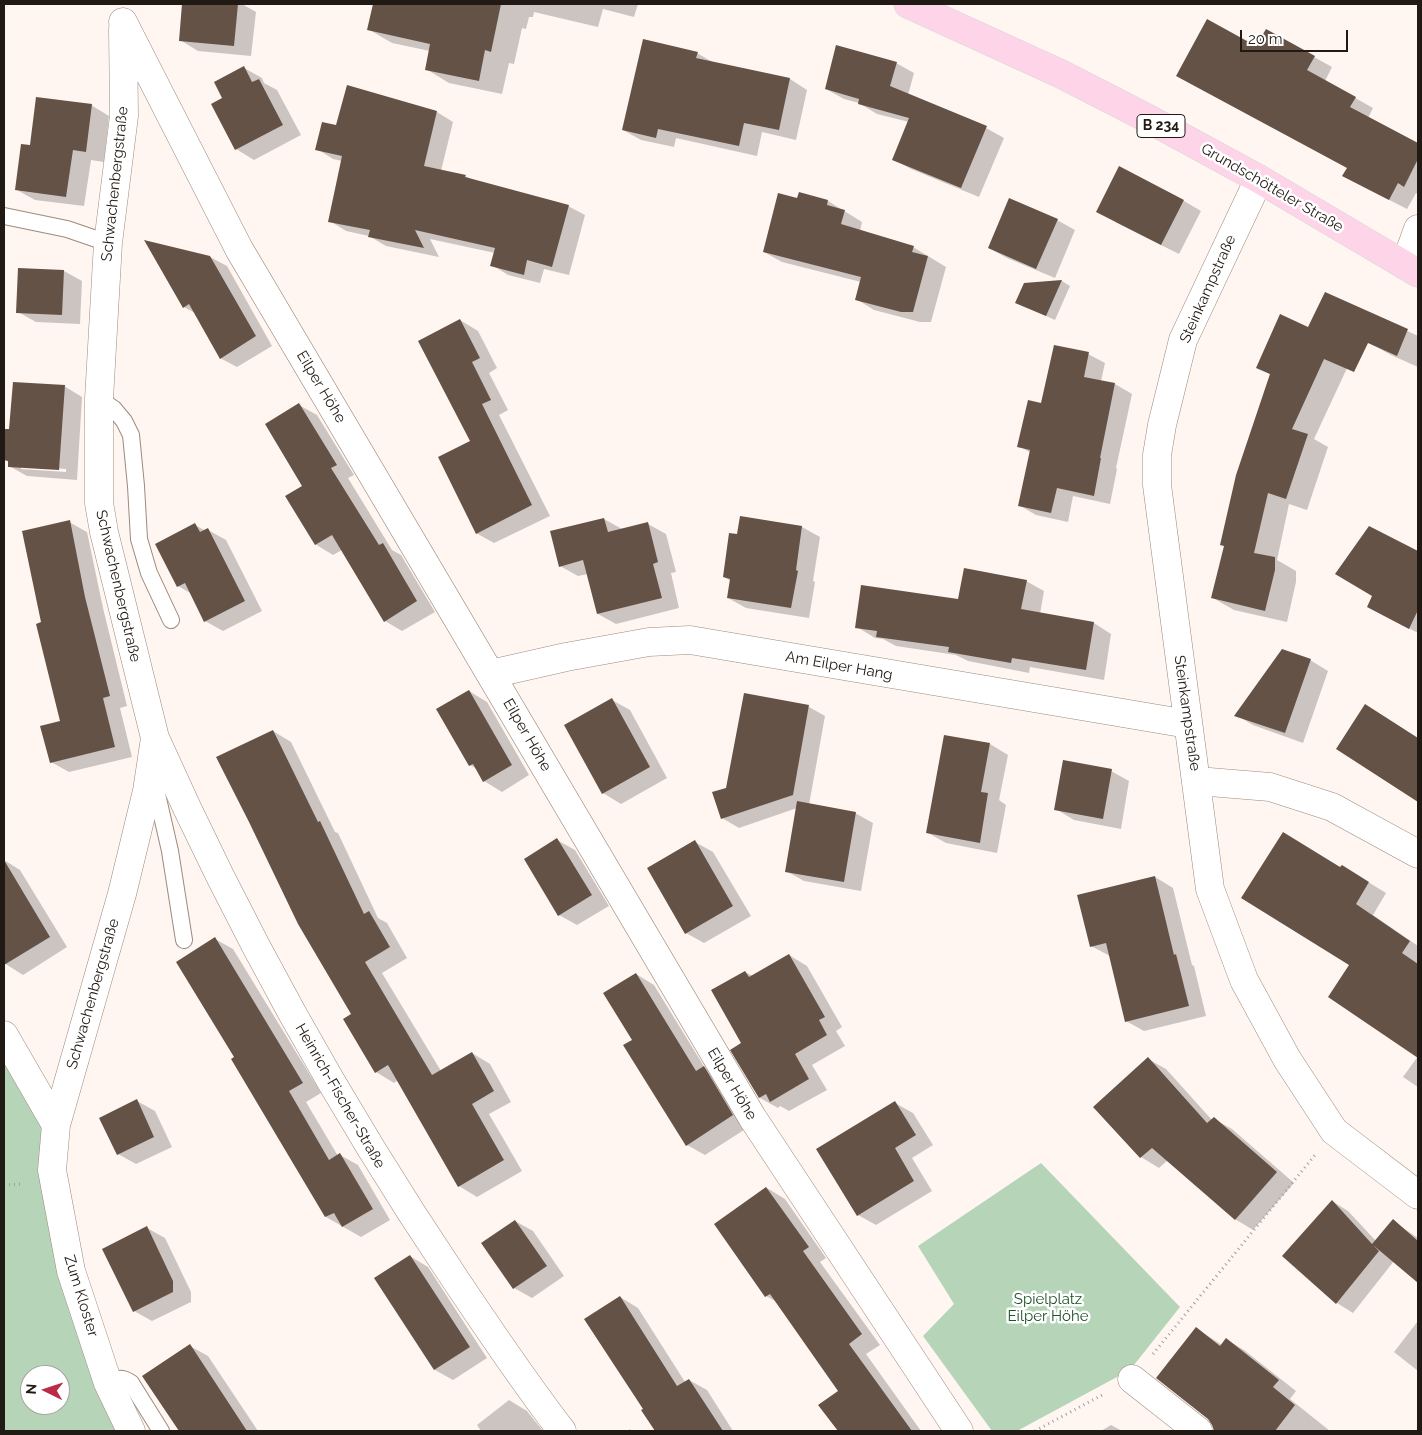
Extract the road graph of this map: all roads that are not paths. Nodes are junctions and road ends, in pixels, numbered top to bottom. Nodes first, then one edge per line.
1 (908, 4) edge
2 (123, 13) edge
3 (1259, 179) junction
4 (4, 216) edge
5 (1418, 229) edge
6 (108, 243) junction
7 (1411, 269) edge
8 (98, 399) junction
9 (171, 620) dead end
10 (491, 674) junction
11 (1188, 724) junction
12 (153, 751) junction
13 (1197, 781) junction
14 (1418, 854) edge
15 (184, 940) dead end
16 (4, 1035) edge
17 (56, 1125) junction
18 (1418, 1195) edge
19 (1132, 1379) road end
20 (108, 1383) junction
21 (131, 1431) edge
22 (161, 1431) edge
23 (562, 1431) edge
24 (959, 1431) edge
25 (1198, 1431) edge

1 - 3 main road, Grundschötteler Straße / B 234
2 - 6 street, Schwachenbergstraße
2 - 10 street, Eilper Höhe
3 - 7 main road, Grundschötteler Straße / B 234
3 - 11 street, Steinkampstraße
4 - 6 lane
5 - 7 street
6 - 8 street, Schwachenbergstraße
8 - 9 lane
8 - 12 street, Schwachenbergstraße
10 - 11 street, Am Eilper Hang
10 - 24 street, Eilper Höhe
11 - 13 street, Steinkampstraße
12 - 15 lane
12 - 17 street, Schwachenbergstraße
12 - 23 street, Heinrich-Fischer-Straße
13 - 14 street
13 - 18 street, Steinkampstraße
16 - 17 street
17 - 20 street, Zum Kloster
19 - 25 street
20 - 21 street, Zum Kloster
20 - 22 lane

